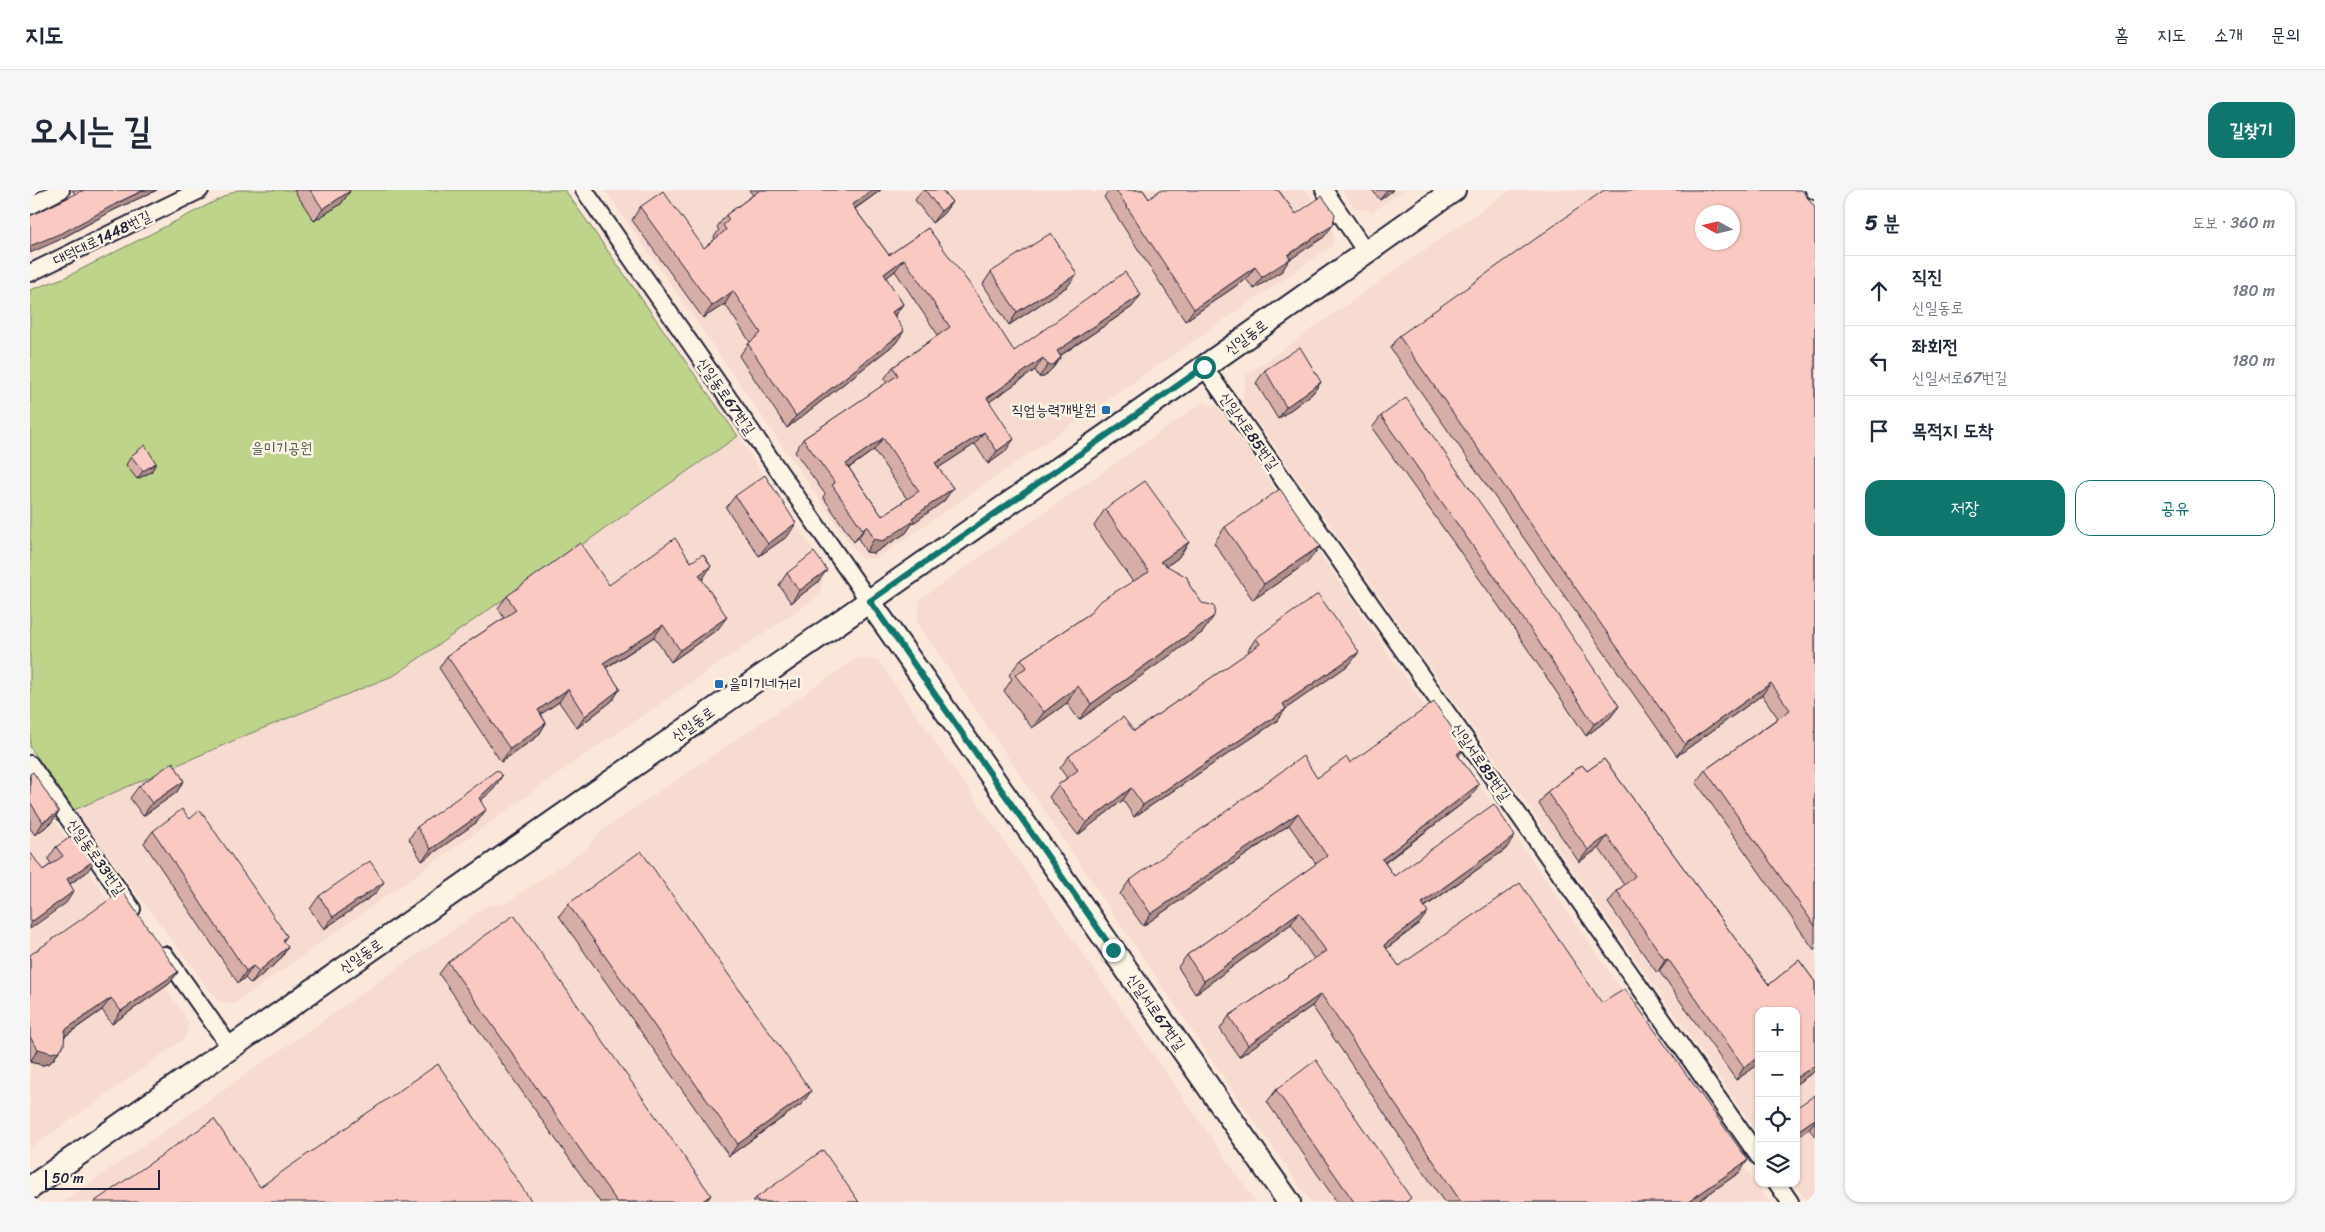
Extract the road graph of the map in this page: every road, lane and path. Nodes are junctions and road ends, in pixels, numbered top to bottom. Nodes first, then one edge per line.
1 (61, 190) edge
2 (200, 190) edge
3 (584, 190) edge
4 (1324, 190) edge
5 (1454, 190) edge
6 (30, 206) edge
7 (1366, 252) junction
8 (30, 273) edge
9 (1204, 367) junction
10 (870, 601) junction
11 (30, 764) edge
12 (144, 926) edge
13 (156, 942) edge
14 (230, 1048) junction
15 (1755, 1151) edge
16 (1780, 1187) edge
17 (30, 1188) edge
18 (1289, 1202) edge
19 (1790, 1202) edge

1 - 6 street
2 - 8 street, 대덕대로1448번길
3 - 10 street, 신일동로67번길
4 - 7 street
5 - 7 main road, 신일동로
7 - 9 main road, 신일동로
9 - 10 main road, 신일동로
9 - 15 street, 신일서로85번길
10 - 14 main road, 신일동로
10 - 18 main road, 신일서로67번길
11 - 12 street, 신일동로33번길
13 - 14 street
14 - 17 main road, 신일동로
16 - 19 street

